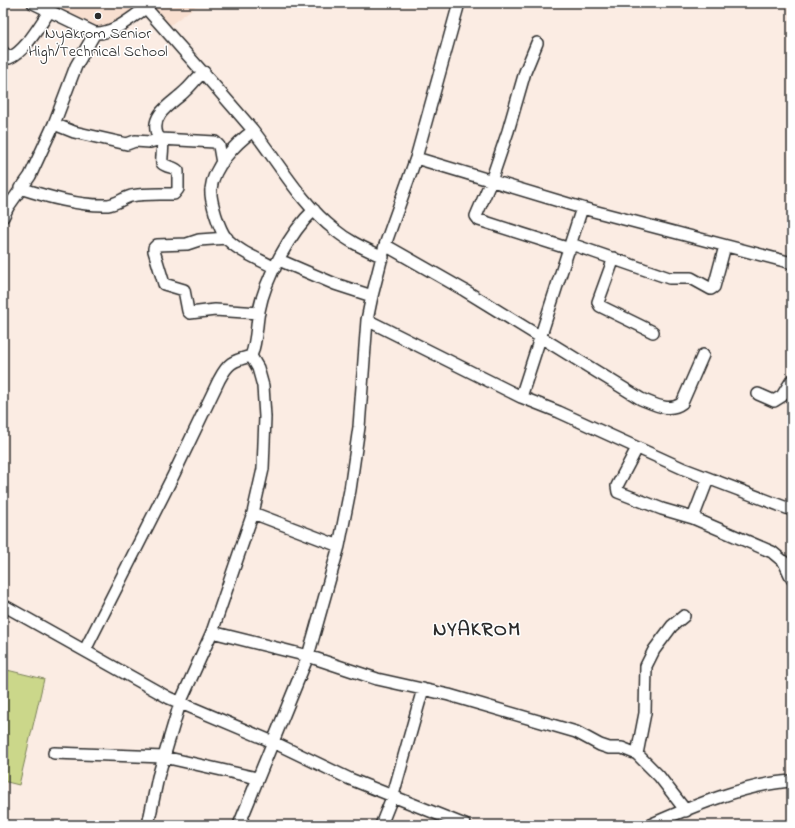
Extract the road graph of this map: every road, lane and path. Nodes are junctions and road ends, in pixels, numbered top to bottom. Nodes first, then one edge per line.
1 (33, 3) edge
2 (459, 3) edge
3 (49, 12) junction
4 (95, 33) junction
5 (537, 43) dead end
6 (5, 58) edge
7 (204, 72) junction
8 (54, 124) junction
9 (253, 131) junction
10 (161, 139) junction
11 (416, 158) junction
12 (222, 163) junction
13 (491, 181) junction
14 (20, 188) junction
15 (582, 208) junction
16 (314, 210) junction
17 (3, 217) edge
18 (227, 238) junction
19 (386, 245) junction
20 (570, 246) junction
21 (725, 246) junction
22 (382, 257) junction
23 (614, 258) junction
24 (792, 263) edge
25 (277, 264) junction
26 (372, 296) junction
27 (259, 313) junction
28 (368, 320) junction
29 (653, 332) dead end
30 (540, 336) junction
31 (703, 355) dead end
32 (251, 356) junction
33 (792, 380) edge
34 (758, 394) dead end
35 (521, 397) junction
36 (637, 448) junction
37 (708, 479) junction
38 (792, 510) edge
39 (253, 513) junction
40 (693, 518) junction
41 (339, 546) junction
42 (792, 579) edge
43 (3, 605) edge
44 (684, 616) dead end
45 (212, 632) junction
46 (85, 650) junction
47 (308, 656) junction
48 (423, 689) junction
49 (180, 703) junction
50 (273, 742) junction
51 (54, 753) dead end
52 (637, 754) junction
53 (164, 757) junction
54 (258, 778) junction
55 (792, 781) edge
56 (393, 795) junction
57 (686, 810) junction
58 (148, 825) edge
59 (240, 825) edge
60 (381, 825) edge
61 (465, 825) edge
62 (650, 825) edge

1 - 3 street
2 - 11 street
3 - 4 street
3 - 6 street
4 - 7 street
4 - 8 street
5 - 13 street
7 - 9 street
7 - 10 street
8 - 10 street
8 - 14 street
9 - 12 street
9 - 16 street
10 - 12 street
10 - 14 street
11 - 13 street
11 - 19 street
12 - 18 street
13 - 15 street
13 - 20 street
14 - 17 street
15 - 20 street
15 - 21 street
16 - 22 street
16 - 25 street
18 - 25 street
18 - 27 street
19 - 22 street
19 - 30 street
20 - 23 street
20 - 30 street
21 - 23 street
21 - 24 street
22 - 26 street
23 - 29 street
25 - 26 street
25 - 27 street
26 - 28 street
27 - 32 street
28 - 35 street
28 - 41 street
30 - 31 street
30 - 35 street
32 - 39 street
32 - 46 street
33 - 34 street
35 - 36 street
36 - 37 street
36 - 40 street
37 - 38 street
37 - 40 street
39 - 41 street
39 - 45 street
40 - 42 street
41 - 47 street
43 - 46 street
44 - 52 street
45 - 47 street
45 - 49 street
46 - 49 street
47 - 48 street
47 - 50 street
48 - 52 street
48 - 56 street
49 - 50 street
49 - 53 street
50 - 54 street
50 - 56 street
51 - 53 street
52 - 57 street
53 - 54 street
53 - 58 street
54 - 59 street
55 - 57 street
56 - 60 street
56 - 61 street
57 - 62 street

